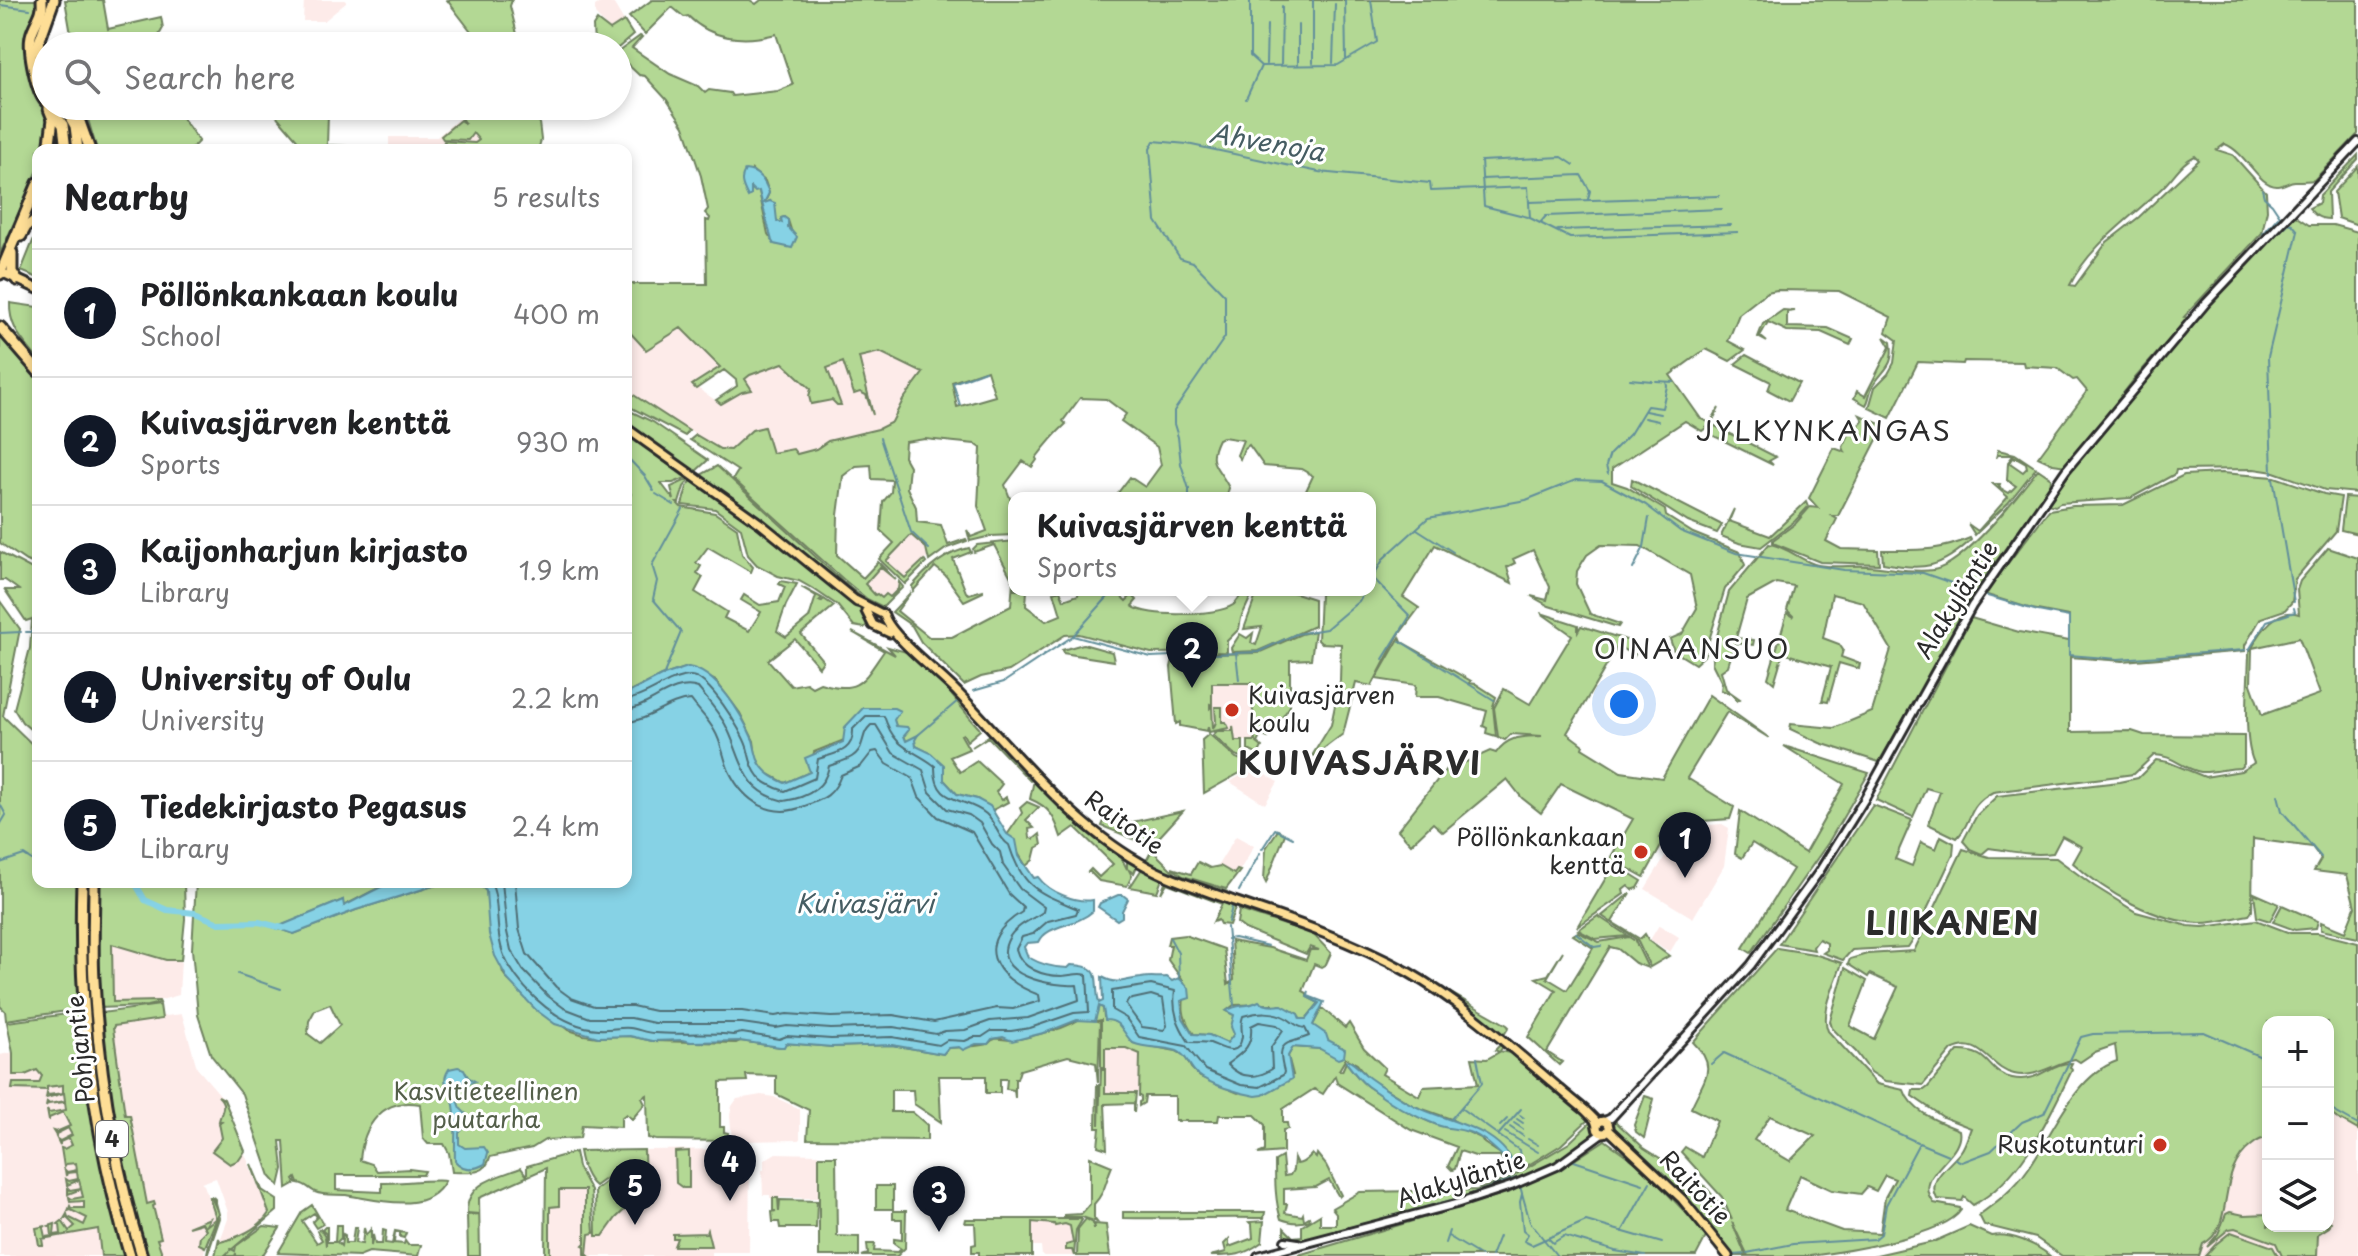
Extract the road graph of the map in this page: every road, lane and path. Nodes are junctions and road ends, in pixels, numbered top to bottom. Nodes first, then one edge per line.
1 (42, 0) edge
2 (54, 0) edge
3 (34, 32) edge
4 (41, 32) edge
5 (53, 120) edge
6 (59, 120) edge
7 (72, 120) edge
8 (78, 120) edge
9 (2358, 142) edge
10 (50, 144) edge
11 (65, 144) edge
12 (77, 144) edge
13 (88, 144) edge
14 (32, 197) edge
15 (32, 222) edge
16 (8, 253) junction
17 (0, 262) edge
18 (0, 273) edge
19 (17, 280) junction
20 (32, 286) edge
21 (0, 327) edge
22 (32, 364) edge
23 (632, 432) edge
24 (857, 601) junction
25 (879, 613) junction
26 (871, 620) junction
27 (881, 625) junction
28 (82, 888) edge
29 (94, 888) edge
30 (1603, 1127) junction
31 (1344, 1234) junction
32 (1285, 1241) dead end
33 (1306, 1243) junction
34 (129, 1256) edge
35 (142, 1256) edge
36 (1258, 1256) edge
37 (1270, 1256) edge
38 (1728, 1256) edge

1 - 3 highway
2 - 4 highway
5 - 10 highway
6 - 11 highway
7 - 12 highway
8 - 13 highway
9 - 30 main road, Alakyläntie
14 - 16 highway
15 - 19 highway
16 - 17 highway
16 - 18 highway
18 - 19 main road
19 - 20 main road
21 - 22 highway
23 - 24 main road
24 - 25 main road
24 - 26 main road
25 - 26 main road
25 - 27 main road
26 - 27 main road
27 - 30 main road, Raitotie
28 - 34 highway, Pohjantie / 4
29 - 35 highway, Pohjantie / 4
30 - 31 main road, Alakyläntie
30 - 38 main road, Raitotie
31 - 33 main road, Alakyläntie
31 - 37 main road, Alakyläntie
32 - 33 main road
33 - 36 main road, Alakyläntie

